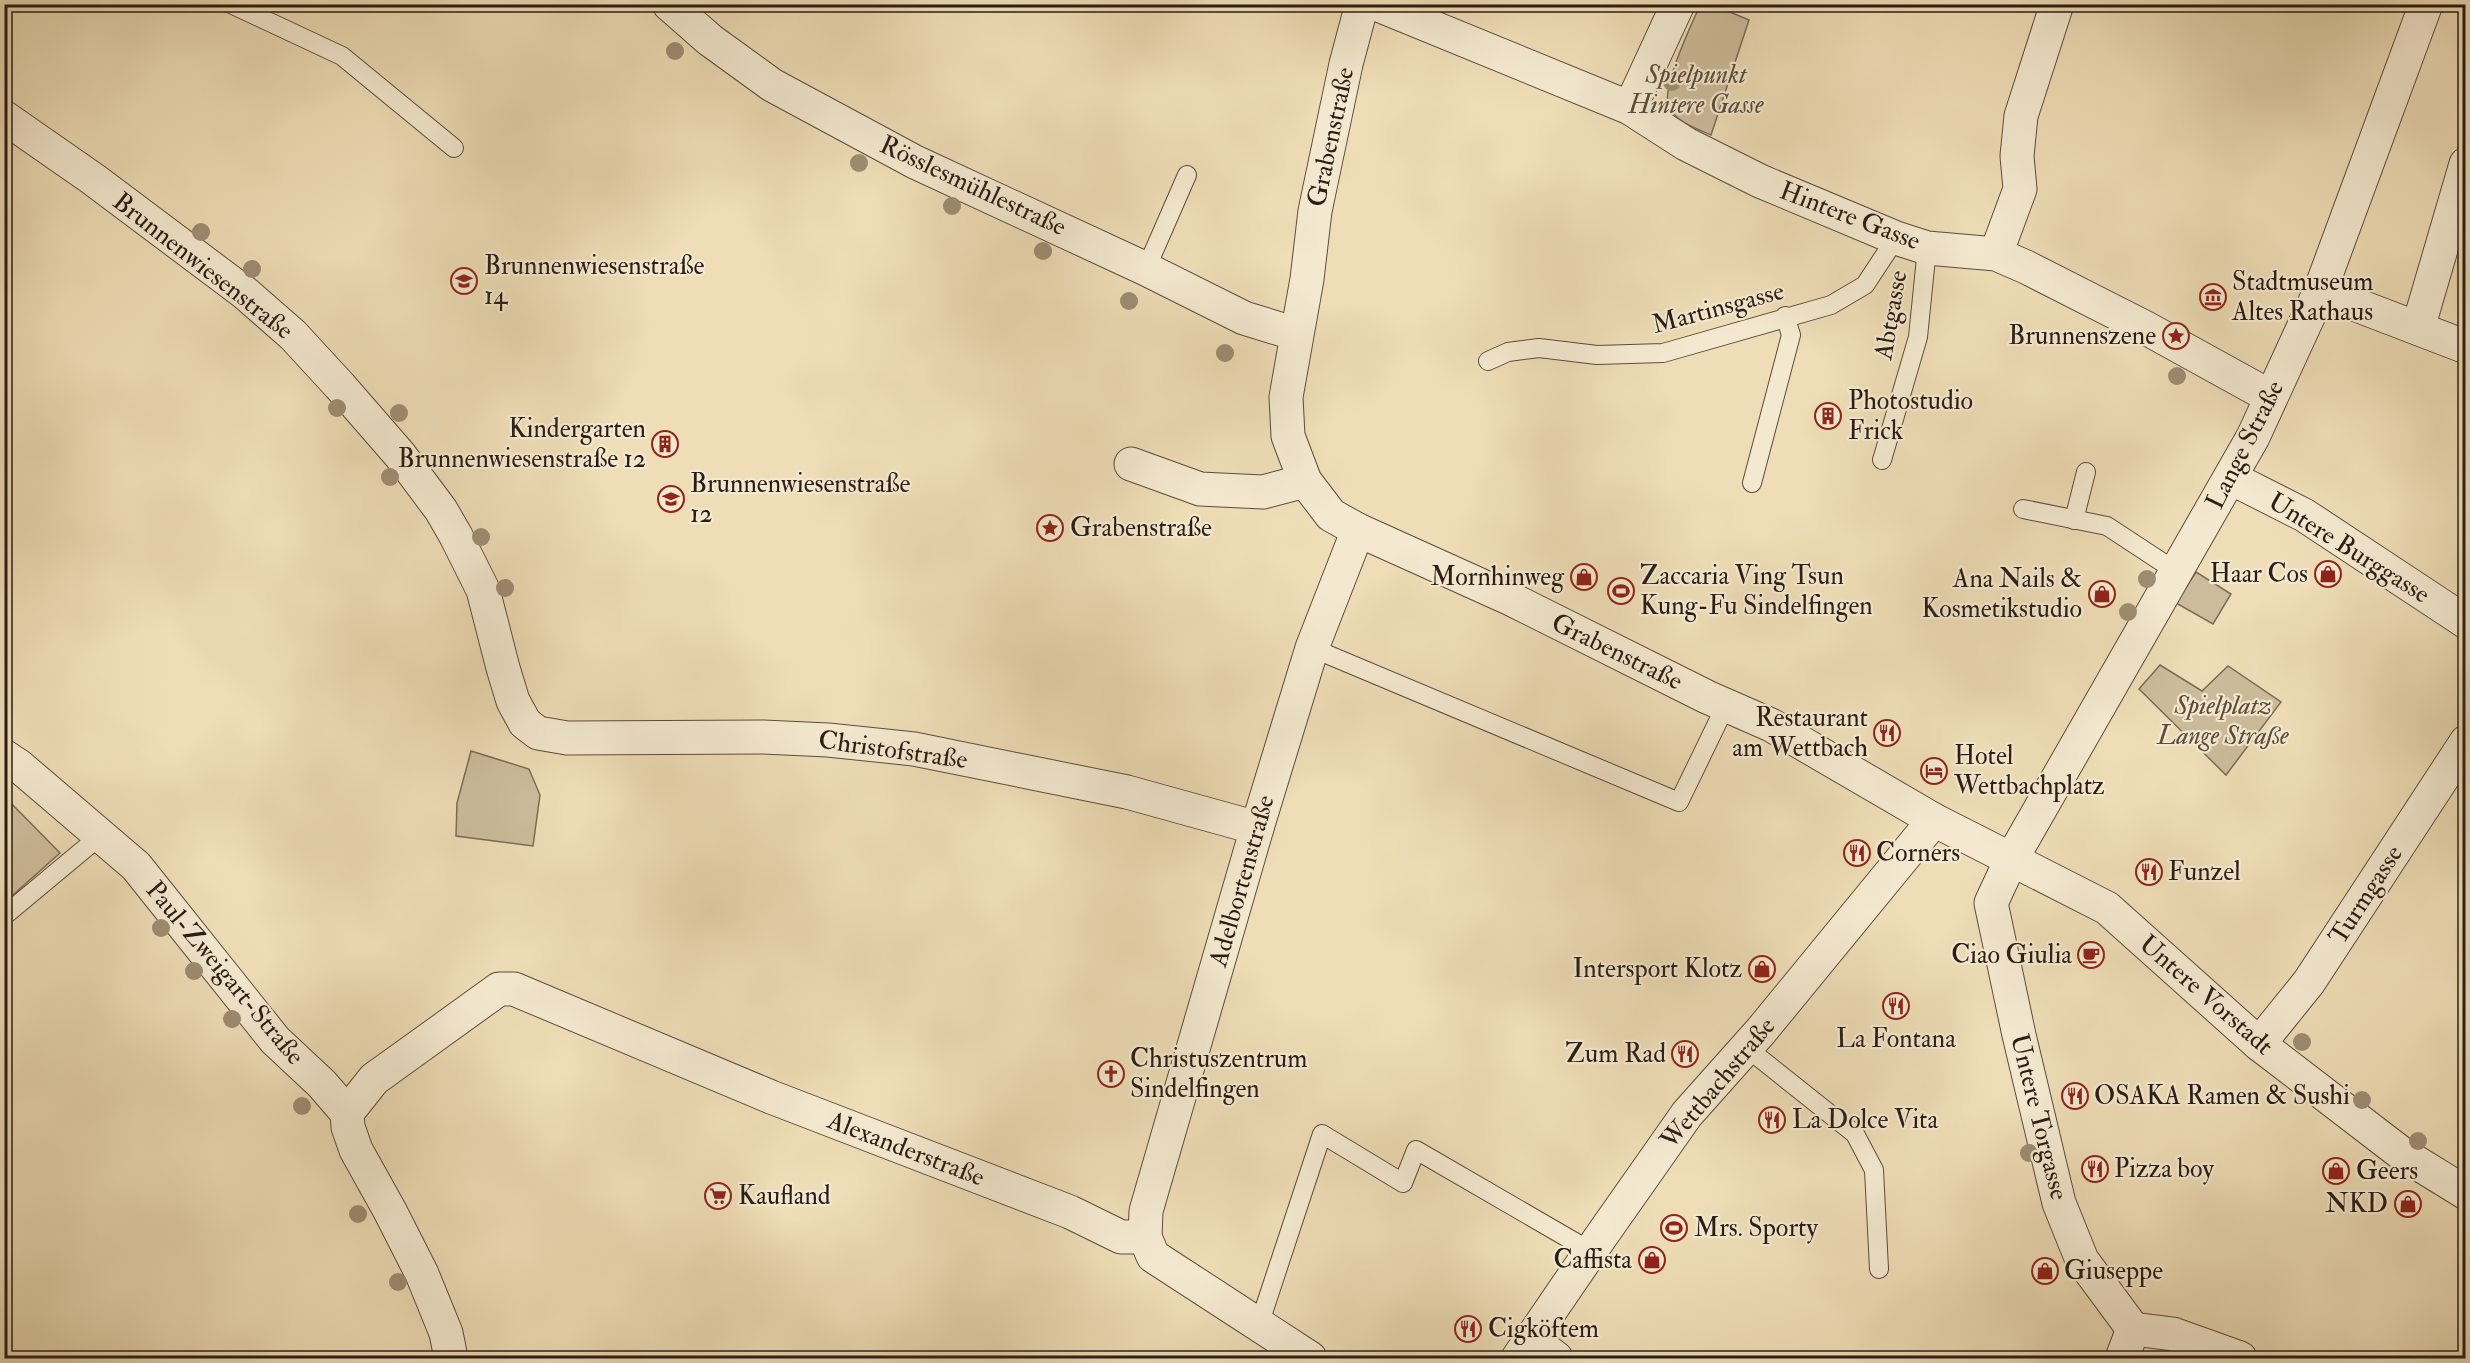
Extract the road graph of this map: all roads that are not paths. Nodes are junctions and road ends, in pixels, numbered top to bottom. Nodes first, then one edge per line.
1 (231, 4) edge
2 (669, 4) edge
3 (1362, 4) edge
4 (1376, 4) edge
5 (1678, 4) edge
6 (2057, 4) edge
7 (2426, 4) edge
8 (1630, 108) junction
9 (4, 117) edge
10 (454, 148) dead end
11 (2466, 164) edge
12 (1187, 175) dead end
13 (1896, 238) junction
14 (1927, 248) junction
15 (1996, 254) junction
16 (1146, 269) junction
17 (2320, 291) junction
18 (1785, 316) junction
19 (2418, 328) junction
20 (1296, 334) junction
21 (2466, 347) edge
22 (1488, 361) dead end
23 (2271, 397) junction
24 (1882, 460) dead end
25 (1131, 464) dead end
26 (2086, 472) dead end
27 (2231, 478) junction
28 (1305, 481) junction
29 (1752, 483) dead end
30 (2023, 509) dead end
31 (2074, 520) junction
32 (1358, 530) junction
33 (2177, 572) junction
34 (2466, 622) edge
35 (1312, 648) junction
36 (1726, 705) junction
37 (525, 723) joint
38 (2466, 742) edge
39 (4, 756) edge
40 (1934, 820) junction
41 (1257, 828) junction
42 (100, 836) junction
43 (2011, 860) junction
44 (4, 916) edge
45 (1754, 1039) junction
46 (2259, 1044) junction
47 (347, 1113) junction
48 (2466, 1193) edge
49 (1144, 1237) junction
50 (1592, 1252) junction
51 (1879, 1269) dead end
52 (1259, 1325) junction
53 (2127, 1344) edge
54 (1535, 1352) edge
55 (451, 1359) edge
56 (1310, 1359) edge
57 (2240, 1359) edge

1 - 10 lane
2 - 16 street, Rösslesmühlestraße
3 - 20 street, Grabenstraße
4 - 8 street, Hintere Gasse
5 - 8 street
6 - 15 street
7 - 17 street, Lange Straße
8 - 13 street, Hintere Gasse
9 - 37 street, Brunnenwiesenstraße
11 - 19 street
12 - 16 lane
13 - 14 street, Hintere Gasse
13 - 18 lane, Martinsgasse
14 - 15 street, Hintere Gasse
14 - 24 lane, Abtgasse
15 - 23 street, Hintere Gasse
16 - 20 street, Rösslesmühlestraße
17 - 19 street
17 - 23 street, Lange Straße
18 - 22 lane, Martinsgasse
18 - 29 lane
19 - 21 street
20 - 28 street, Grabenstraße
23 - 27 street, Lange Straße
25 - 28 street
26 - 31 lane
27 - 33 street, Lange Straße
27 - 34 street, Untere Burggasse
28 - 32 street, Grabenstraße
30 - 31 lane
31 - 33 lane
32 - 35 street, Adelbortenstraße
32 - 36 street, Grabenstraße
33 - 43 street, Lange Straße
35 - 36 lane
35 - 41 street, Adelbortenstraße
36 - 40 street, Grabenstraße
37 - 41 street, Christofstraße
38 - 46 street, Turmgasse
39 - 42 street, Paul-Zweigart-Straße
40 - 43 street, Untere Vorstadt
40 - 45 street, Wettbachstraße
41 - 49 street, Adelbortenstraße
42 - 44 lane
42 - 47 street, Paul-Zweigart-Straße
43 - 46 street, Untere Vorstadt
43 - 53 street, Untere Torgasse
45 - 50 street, Wettbachstraße
45 - 51 lane
46 - 48 street, Untere Vorstadt
47 - 49 street, Alexanderstraße
47 - 55 street, Paul-Zweigart-Straße
49 - 52 street
50 - 52 lane
50 - 54 street, Wettbachstraße
52 - 56 street
53 - 57 street

